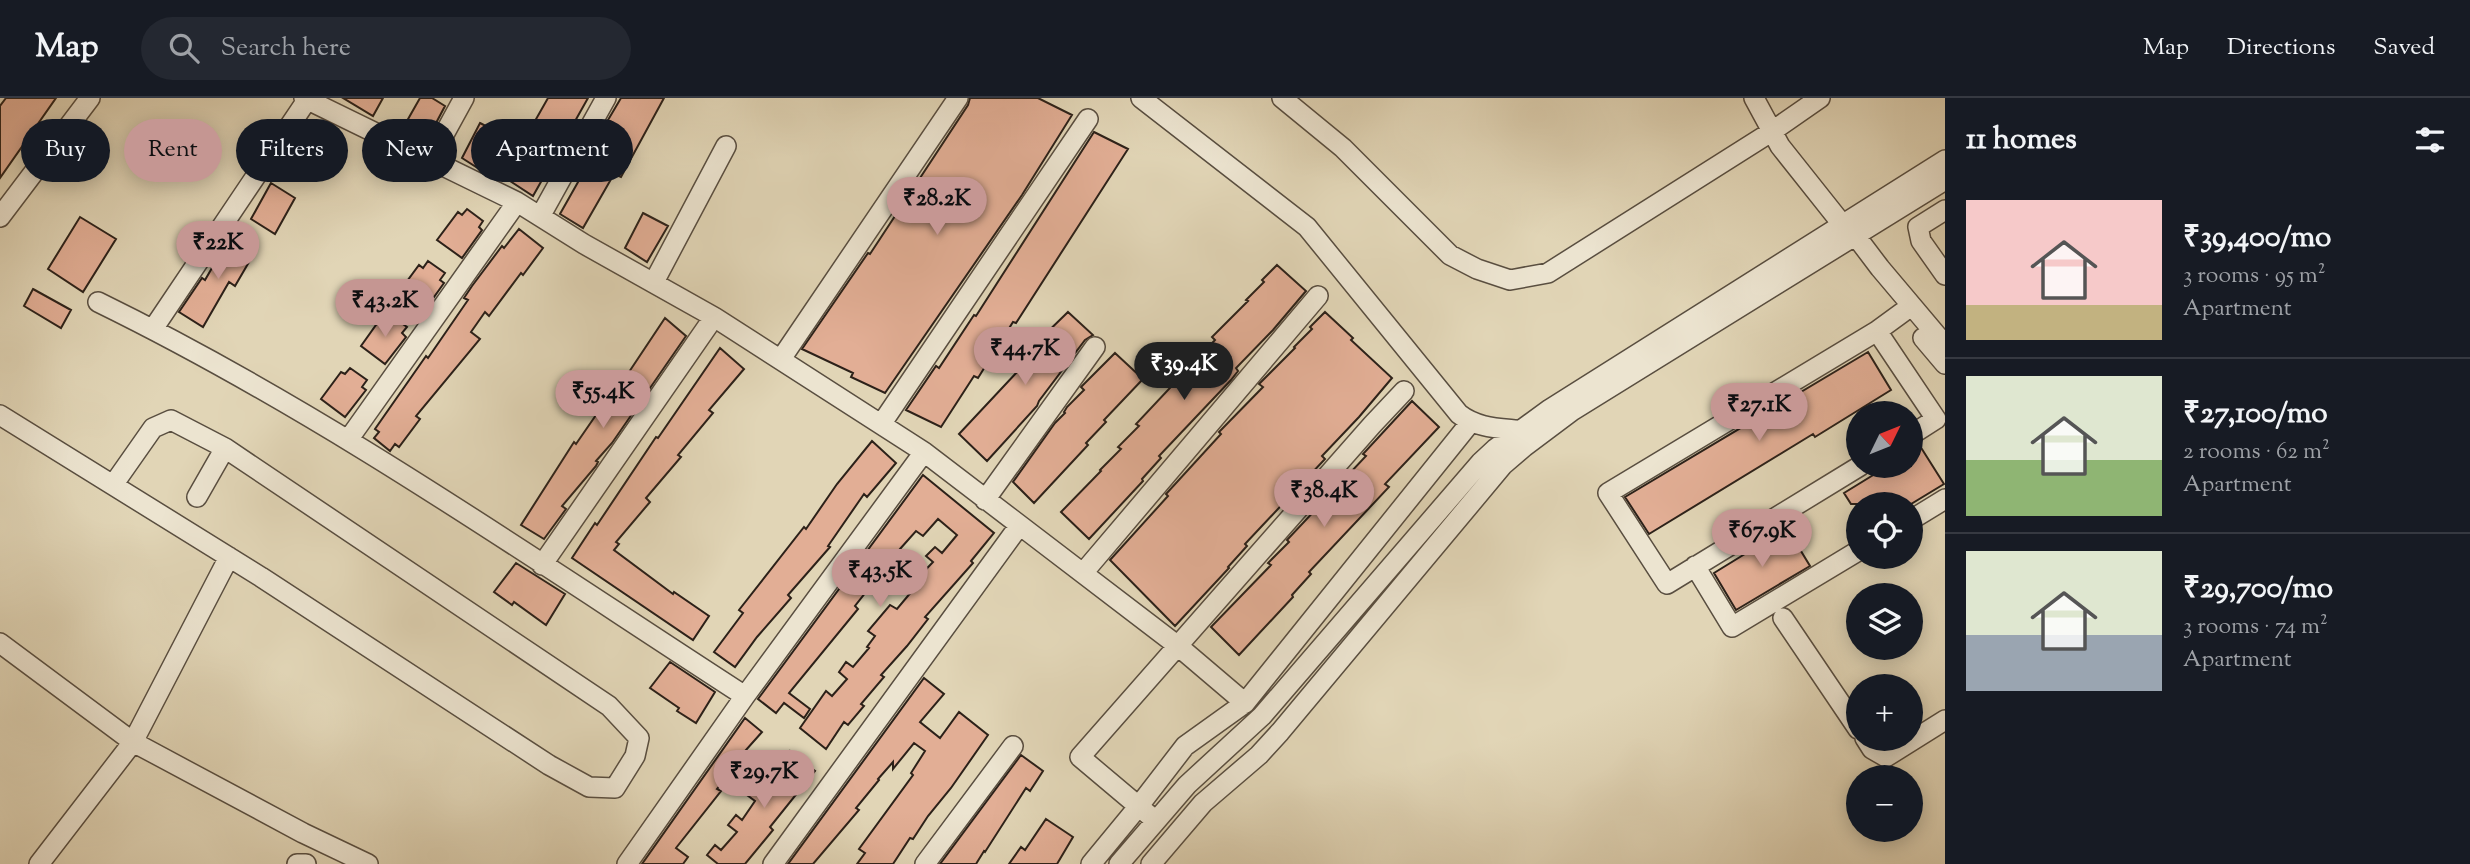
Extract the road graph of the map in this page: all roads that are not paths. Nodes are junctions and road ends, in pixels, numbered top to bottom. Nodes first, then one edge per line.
1 (90, 98) edge
2 (464, 98) edge
3 (606, 98) edge
4 (958, 98) edge
5 (1141, 98) edge
6 (1282, 98) edge
7 (1754, 98) edge
8 (1820, 98) edge
9 (306, 99) edge
10 (452, 119) edge
11 (1088, 119) dead end
12 (362, 127) edge
13 (1771, 132) junction
14 (726, 146) dead end
15 (1945, 160) edge
16 (457, 173) edge
17 (1945, 180) edge
18 (517, 202) junction
19 (1945, 210) edge
20 (541, 215) junction
21 (0, 217) edge
22 (1843, 233) junction
23 (1945, 275) edge
24 (654, 282) junction
25 (1318, 296) dead end
26 (98, 302) dead end
27 (1903, 312) junction
28 (714, 317) junction
29 (153, 329) junction
30 (1877, 331) junction
31 (1942, 346) edge
32 (1096, 347) dead end
33 (781, 359) junction
34 (1404, 391) dead end
35 (0, 415) edge
36 (1941, 416) edge
37 (882, 423) junction
38 (1470, 423) junction
39 (1923, 427) edge
40 (1521, 430) junction
41 (1542, 434) junction
42 (348, 440) junction
43 (225, 448) junction
44 (924, 452) junction
45 (1846, 474) edge
46 (113, 485) junction
47 (197, 497) dead end
48 (1945, 499) edge
49 (985, 500) junction
50 (1923, 513) edge
51 (1019, 526) junction
52 (229, 557) junction
53 (1846, 558) edge
54 (542, 565) junction
55 (1695, 566) junction
56 (1083, 573) junction
57 (1783, 618) dead end
58 (0, 643) edge
59 (1178, 646) junction
60 (745, 696) junction
61 (1245, 704) junction
62 (1846, 711) edge
63 (1945, 720) edge
64 (1923, 734) edge
65 (133, 742) junction
66 (1013, 746) dead end
67 (1876, 751) edge
68 (1896, 751) edge
69 (1138, 807) junction
70 (1156, 821) junction
71 (38, 864) edge
72 (297, 864) edge
73 (306, 864) edge
74 (368, 864) edge
75 (627, 864) edge
76 (773, 864) edge
77 (925, 864) edge
78 (1091, 864) edge
79 (1119, 864) edge
80 (1150, 864) edge

1 - 21 street
2 - 10 street
3 - 20 street
4 - 33 street
5 - 38 street
6 - 13 street
7 - 13 street
8 - 13 street
9 - 12 street
9 - 29 street
11 - 37 street
13 - 22 street
14 - 24 street
15 - 22 street
16 - 18 street
17 - 22 street
18 - 20 street
18 - 42 street
19 - 23 street
20 - 24 street
22 - 27 street
22 - 31 street
22 - 40 street
22 - 41 street
24 - 28 street
25 - 56 street
26 - 29 street
27 - 30 street
27 - 31 street
28 - 33 street
28 - 54 street
29 - 42 street
30 - 36 street
30 - 55 street
32 - 49 street
33 - 37 street
34 - 59 street
35 - 46 street
36 - 39 street
37 - 44 street
38 - 40 street
38 - 61 street
40 - 41 street
40 - 70 street
41 - 80 street
42 - 54 street
43 - 46 street
43 - 47 street
43 - 52 street
44 - 49 street
44 - 60 street
45 - 55 street
46 - 52 street
48 - 50 street
49 - 51 street
51 - 56 street
51 - 76 street
52 - 65 street
53 - 55 street
54 - 60 street
56 - 59 street
57 - 62 street
58 - 65 street
59 - 61 street
59 - 69 street
60 - 75 street
61 - 69 street
63 - 64 street
65 - 71 street
65 - 74 street
66 - 77 street
67 - 68 street
69 - 70 street
69 - 78 street
70 - 79 street
72 - 73 street

